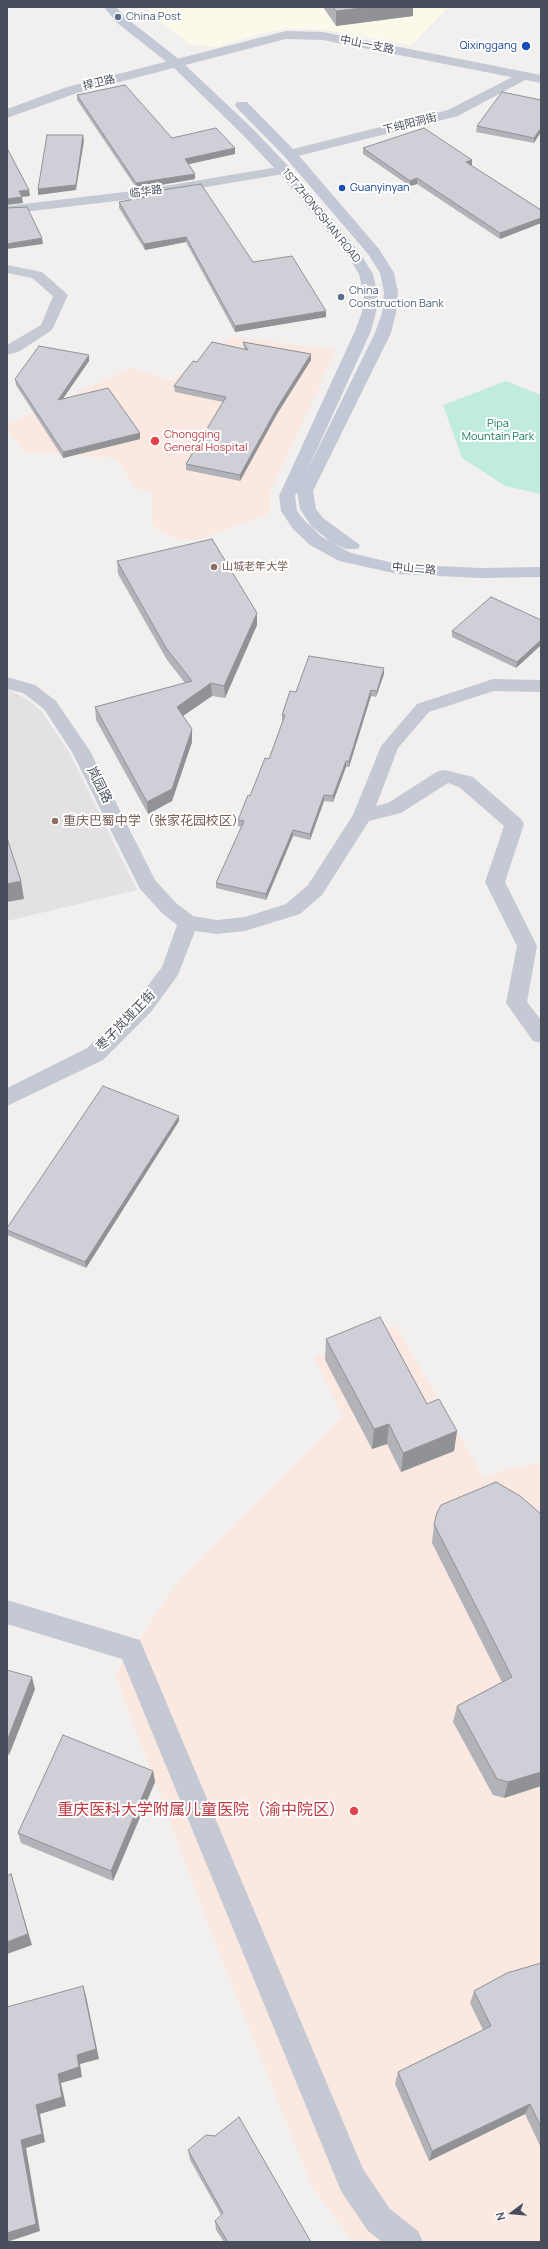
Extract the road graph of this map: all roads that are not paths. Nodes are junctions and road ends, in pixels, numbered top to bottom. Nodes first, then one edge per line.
1 (110, 7) edge
2 (134, 12) dead end
3 (193, 60) junction
4 (177, 64) junction
5 (205, 70) dead end
6 (522, 76) junction
7 (541, 79) edge
8 (233, 97) dead end
9 (7, 114) edge
10 (290, 154) junction
11 (284, 170) junction
12 (7, 210) edge
13 (7, 270) edge
14 (7, 350) edge
15 (317, 522) joint
16 (299, 525) joint
17 (541, 559) edge
18 (541, 572) edge
19 (7, 683) edge
20 (541, 686) edge
21 (362, 816) junction
22 (188, 922) junction
23 (541, 1035) edge
24 (7, 1098) edge
25 (7, 1612) edge
26 (407, 2242) edge

1 - 4 main road, 1ST ZHONGSHAN ROAD
2 - 3 main road
3 - 4 street, 捍卫路
3 - 5 main road
3 - 6 street, 中山一支路
4 - 9 street, 捍卫路
4 - 11 main road, 1ST ZHONGSHAN ROAD
6 - 7 street, 中山一支路
6 - 10 street, 下纯阳洞街
8 - 10 main road, 1ST ZHONGSHAN ROAD
10 - 15 main road, 1ST ZHONGSHAN ROAD
11 - 12 street, 临华路
11 - 16 main road, 1ST ZHONGSHAN ROAD
13 - 14 street
15 - 17 main road, 中山二路
16 - 18 main road, 中山二路
19 - 22 street, 岚园路
20 - 21 street
21 - 22 street
21 - 23 street
22 - 24 street, 枣子岚垭正街
25 - 26 street

